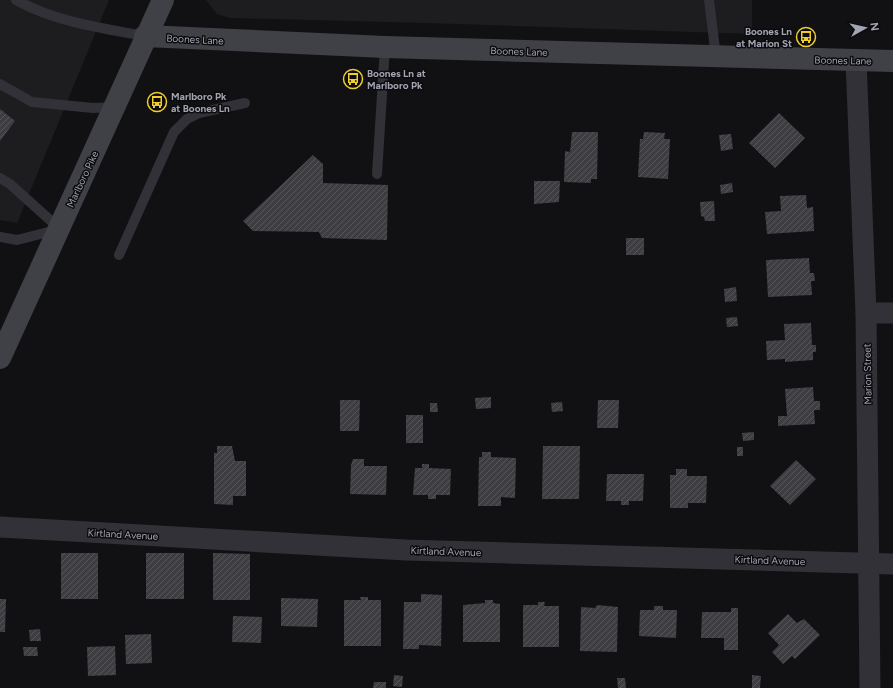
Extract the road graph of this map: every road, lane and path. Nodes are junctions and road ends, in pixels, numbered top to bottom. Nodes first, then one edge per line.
1 (16, 0) edge
2 (163, 0) edge
3 (709, 0) edge
4 (145, 36) junction
5 (385, 47) junction
6 (716, 57) junction
7 (856, 60) junction
8 (893, 61) edge
9 (0, 84) edge
10 (244, 103) dead end
11 (116, 107) junction
12 (377, 174) dead end
13 (0, 178) edge
14 (60, 229) junction
15 (0, 237) edge
16 (120, 255) dead end
17 (866, 313) junction
18 (893, 313) edge
19 (0, 358) edge
20 (0, 527) edge
21 (869, 563) junction
22 (893, 564) edge
23 (870, 688) edge

1 - 4 lane
2 - 4 street, Marlboro Pike
3 - 6 lane
4 - 5 street, Boones Lane
4 - 11 street, Marlboro Pike
5 - 6 street, Boones Lane
5 - 12 lane
6 - 7 street, Boones Lane
7 - 8 street, Boones Lane
7 - 17 street, Marion Street
9 - 11 lane
10 - 16 lane
11 - 14 street, Marlboro Pike
13 - 14 lane
14 - 15 lane
14 - 19 street, Marlboro Pike
17 - 18 street
17 - 21 street, Marion Street
20 - 21 street, Kirtland Avenue
21 - 22 street, Kirtland Avenue
21 - 23 street, Marion Street

